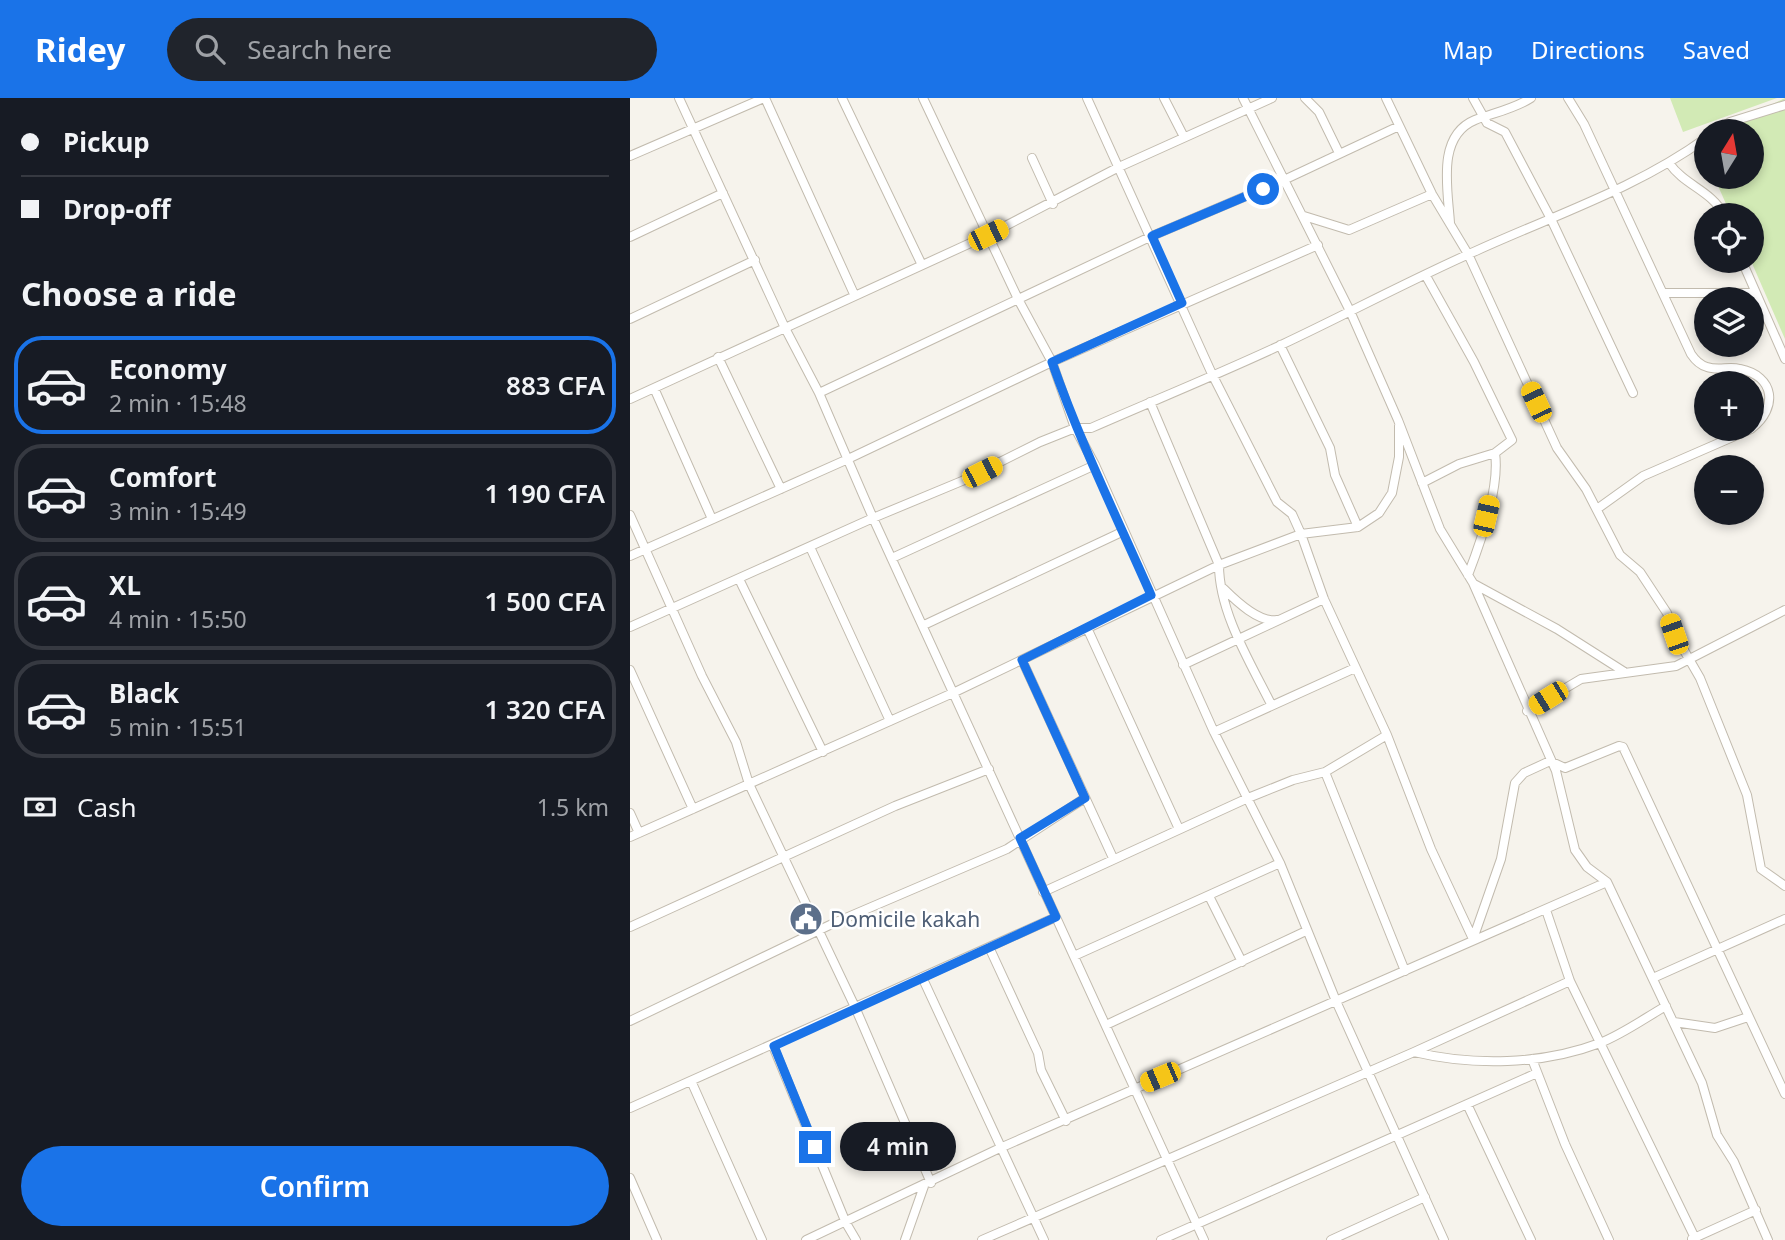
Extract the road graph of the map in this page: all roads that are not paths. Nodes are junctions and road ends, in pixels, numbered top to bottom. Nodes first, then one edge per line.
1 (679, 98) edge
2 (764, 98) edge
3 (842, 98) edge
4 (923, 98) edge
5 (1087, 98) edge
6 (1164, 98) edge
7 (1243, 98) edge
8 (1272, 98) edge
9 (1305, 98) edge
10 (1386, 98) edge
11 (1474, 98) edge
12 (1531, 98) edge
13 (1568, 98) edge
14 (1785, 105) edge
15 (1247, 108) junction
16 (1483, 117) junction
17 (1740, 119) edge
18 (1397, 127) junction
19 (693, 129) junction
20 (1184, 137) junction
21 (1694, 146) edge
22 (1339, 153) junction
23 (630, 156) edge
24 (1032, 158) dead end
25 (1669, 163) junction
26 (1119, 167) junction
27 (1286, 179) junction
28 (1614, 188) junction
29 (723, 192) junction
30 (1432, 194) junction
31 (1715, 203) edge
32 (1053, 204) junction
33 (1304, 216) junction
34 (1550, 219) junction
35 (1450, 225) junction
36 (988, 235) junction
37 (1152, 236) junction
38 (630, 237) edge
39 (1318, 245) junction
40 (1468, 254) junction
41 (755, 260) junction
42 (921, 263) junction
43 (1426, 276) junction
44 (1664, 293) junction
45 (1694, 293) edge
46 (854, 294) junction
47 (1018, 301) junction
48 (1182, 303) junction
49 (1350, 311) junction
50 (1764, 314) edge
51 (630, 319) edge
52 (785, 328) junction
53 (1280, 345) junction
54 (718, 357) junction
55 (1785, 359) edge
56 (1052, 362) junction
57 (1747, 371) edge
58 (1212, 374) junction
59 (1764, 381) edge
60 (654, 388) junction
61 (819, 393) junction
62 (1633, 393) dead end
63 (630, 399) edge
64 (1150, 402) junction
65 (1764, 414) edge
66 (1398, 420) junction
67 (1075, 428) junction
68 (1722, 441) edge
69 (1495, 453) junction
70 (848, 459) junction
71 (1095, 466) junction
72 (1422, 483) junction
73 (780, 489) junction
74 (1597, 509) junction
75 (630, 515) edge
76 (873, 518) junction
77 (712, 519) junction
78 (1358, 527) junction
79 (1124, 531) junction
80 (1301, 534) junction
81 (810, 547) junction
82 (645, 549) junction
83 (630, 556) edge
84 (892, 558) junction
85 (1219, 565) junction
86 (1470, 579) junction
87 (740, 581) junction
88 (1222, 587) junction
89 (1151, 595) junction
90 (1324, 599) junction
91 (672, 609) junction
92 (1785, 610) edge
93 (1279, 619) junction
94 (924, 625) junction
95 (630, 627) edge
96 (1087, 629) junction
97 (1239, 640) junction
98 (1688, 658) junction
99 (1022, 660) junction
100 (1183, 665) junction
101 (1355, 668) junction
102 (630, 670) edge
103 (1623, 671) junction
104 (955, 692) junction
105 (1271, 704) junction
106 (1527, 711) junction
107 (890, 721) junction
108 (1214, 732) junction
109 (1387, 734) junction
110 (823, 752) junction
111 (1550, 761) junction
112 (989, 769) junction
113 (1325, 772) junction
114 (749, 784) junction
115 (1085, 798) junction
116 (1248, 798) junction
117 (693, 809) junction
118 (630, 813) edge
119 (1180, 829) junction
120 (639, 833) junction
121 (630, 837) edge
122 (1020, 838) junction
123 (786, 858) junction
124 (1113, 858) junction
125 (1280, 863) junction
126 (1607, 882) junction
127 (1785, 886) edge
128 (1043, 892) junction
129 (1209, 896) junction
130 (1546, 910) junction
131 (1056, 917) junction
132 (1785, 919) edge
133 (630, 927) edge
134 (818, 931) junction
135 (1306, 931) junction
136 (1473, 939) junction
137 (989, 947) junction
138 (1717, 949) junction
139 (1073, 956) junction
140 (1241, 962) junction
141 (1405, 971) junction
142 (922, 977) junction
143 (1653, 978) junction
144 (1570, 981) junction
145 (1336, 1001) junction
146 (1666, 1006) junction
147 (855, 1007) junction
148 (1748, 1017) junction
149 (630, 1021) edge
150 (1674, 1022) junction
151 (1106, 1025) junction
152 (1600, 1043) junction
153 (774, 1046) junction
154 (1414, 1052) junction
155 (1532, 1059) junction
156 (1368, 1070) junction
157 (1537, 1073) junction
158 (692, 1083) junction
159 (1135, 1088) junction
160 (1784, 1088) edge
161 (1467, 1104) junction
162 (630, 1108) edge
163 (1066, 1121) junction
164 (1395, 1136) junction
165 (1000, 1148) junction
166 (1166, 1158) junction
167 (630, 1178) edge
168 (928, 1184) junction
169 (1425, 1196) junction
170 (1756, 1210) junction
171 (1032, 1216) junction
172 (846, 1223) junction
173 (1197, 1224) junction
174 (1692, 1239) edge
175 (657, 1240) edge
176 (762, 1240) edge
177 (806, 1240) edge
178 (856, 1240) edge
179 (905, 1240) edge
180 (982, 1240) edge
181 (1044, 1240) edge
182 (1161, 1240) edge
183 (1205, 1240) edge
184 (1331, 1240) edge
185 (1444, 1240) edge
186 (1531, 1240) edge
187 (1609, 1240) edge
188 (1768, 1240) edge

1 - 19 street
2 - 19 street
2 - 46 street
3 - 42 street
4 - 36 street
5 - 26 street
6 - 20 street
7 - 15 street
8 - 15 street
9 - 22 street
10 - 18 street
11 - 16 street
12 - 16 street
13 - 28 street
14 - 17 street
15 - 20 street
15 - 27 street
16 - 34 street
16 - 35 street
18 - 22 street
18 - 30 street
19 - 23 street
19 - 29 street
20 - 26 street
21 - 25 street
22 - 27 street
24 - 32 street
25 - 28 street
25 - 31 street
26 - 32 street
26 - 37 street
27 - 33 street
27 - 37 street
28 - 34 street
28 - 44 street
29 - 38 street
29 - 41 street
30 - 33 street
30 - 35 street
32 - 36 street
33 - 39 street
34 - 40 street
34 - 62 street
35 - 40 street
36 - 42 street
36 - 47 street
37 - 47 street
37 - 48 street
39 - 48 street
39 - 49 street
40 - 43 street
40 - 74 street
41 - 51 street
41 - 52 street
42 - 46 street
43 - 49 street
43 - 69 street
44 - 45 street
44 - 57 street
46 - 52 street
47 - 56 street
47 - 61 street
48 - 56 street
48 - 58 street
49 - 53 street
49 - 66 street
50 - 55 street
52 - 54 street
52 - 61 street
53 - 58 street
53 - 78 street
54 - 60 street
54 - 73 street
56 - 67 street
56 - 70 street
58 - 64 street
58 - 80 street
59 - 65 street
60 - 63 street
60 - 77 street
61 - 70 street
64 - 67 street
64 - 85 street
66 - 72 street
66 - 78 street
67 - 71 street
67 - 76 street
68 - 74 street
69 - 72 street
69 - 86 street
70 - 73 street
70 - 76 street
71 - 79 street
71 - 84 street
72 - 86 street
73 - 77 street
74 - 98 street
75 - 82 street
76 - 81 street
76 - 84 street
77 - 82 street
78 - 80 street
79 - 89 street
79 - 94 street
80 - 85 street
80 - 90 street
81 - 87 street
81 - 107 street
82 - 83 street
82 - 91 street
84 - 94 street
85 - 88 street
85 - 89 street
86 - 103 street
86 - 106 street
87 - 91 street
87 - 110 street
88 - 93 street
88 - 97 street
89 - 96 street
89 - 100 street
90 - 93 street
90 - 101 street
91 - 95 street
91 - 114 street
92 - 98 street
93 - 97 street
94 - 104 street
96 - 99 street
96 - 119 street
97 - 100 street
97 - 105 street
98 - 103 street
98 - 127 street
99 - 104 street
99 - 115 street
100 - 108 street
101 - 105 street
101 - 109 street
102 - 117 street
103 - 106 street
104 - 107 street
104 - 112 street
105 - 108 street
106 - 111 street
107 - 110 street
108 - 116 street
109 - 113 street
109 - 136 street
110 - 114 street
111 - 126 street
111 - 136 street
111 - 138 street
112 - 122 street
112 - 123 street
113 - 116 street
113 - 141 street
114 - 117 street
114 - 123 street
115 - 122 street
115 - 124 street
116 - 119 street
116 - 125 street
117 - 120 street
118 - 120 street
119 - 124 street
120 - 121 street
122 - 128 street
122 - 134 street
123 - 133 street
123 - 134 street
124 - 128 street
125 - 129 street
125 - 135 street
126 - 130 street
126 - 143 street
128 - 131 street
129 - 139 street
129 - 140 street
130 - 136 street
130 - 144 street
131 - 137 street
131 - 139 street
132 - 138 street
134 - 147 street
134 - 149 street
135 - 140 street
135 - 145 street
136 - 141 street
137 - 142 street
137 - 163 street
138 - 143 street
138 - 148 street
139 - 151 street
140 - 151 street
141 - 145 street
142 - 147 street
142 - 165 street
143 - 146 street
144 - 152 street
144 - 154 street
145 - 156 street
145 - 159 street
146 - 150 street
146 - 152 street
147 - 153 street
147 - 168 street
148 - 150 street
148 - 160 street
150 - 170 street
151 - 159 street
152 - 155 street
152 - 174 street
153 - 158 street
153 - 172 street
154 - 155 street
154 - 156 street
155 - 157 street
156 - 164 street
156 - 166 street
157 - 161 street
157 - 187 street
158 - 162 street
158 - 176 street
159 - 163 street
159 - 166 street
161 - 164 street
161 - 186 street
163 - 165 street
164 - 169 street
164 - 173 street
165 - 168 street
165 - 171 street
166 - 171 street
166 - 173 street
167 - 175 street
168 - 172 street
168 - 179 street
169 - 184 street
169 - 185 street
170 - 174 street
170 - 188 street
171 - 180 street
171 - 181 street
172 - 177 street
172 - 178 street
173 - 182 street
173 - 183 street

